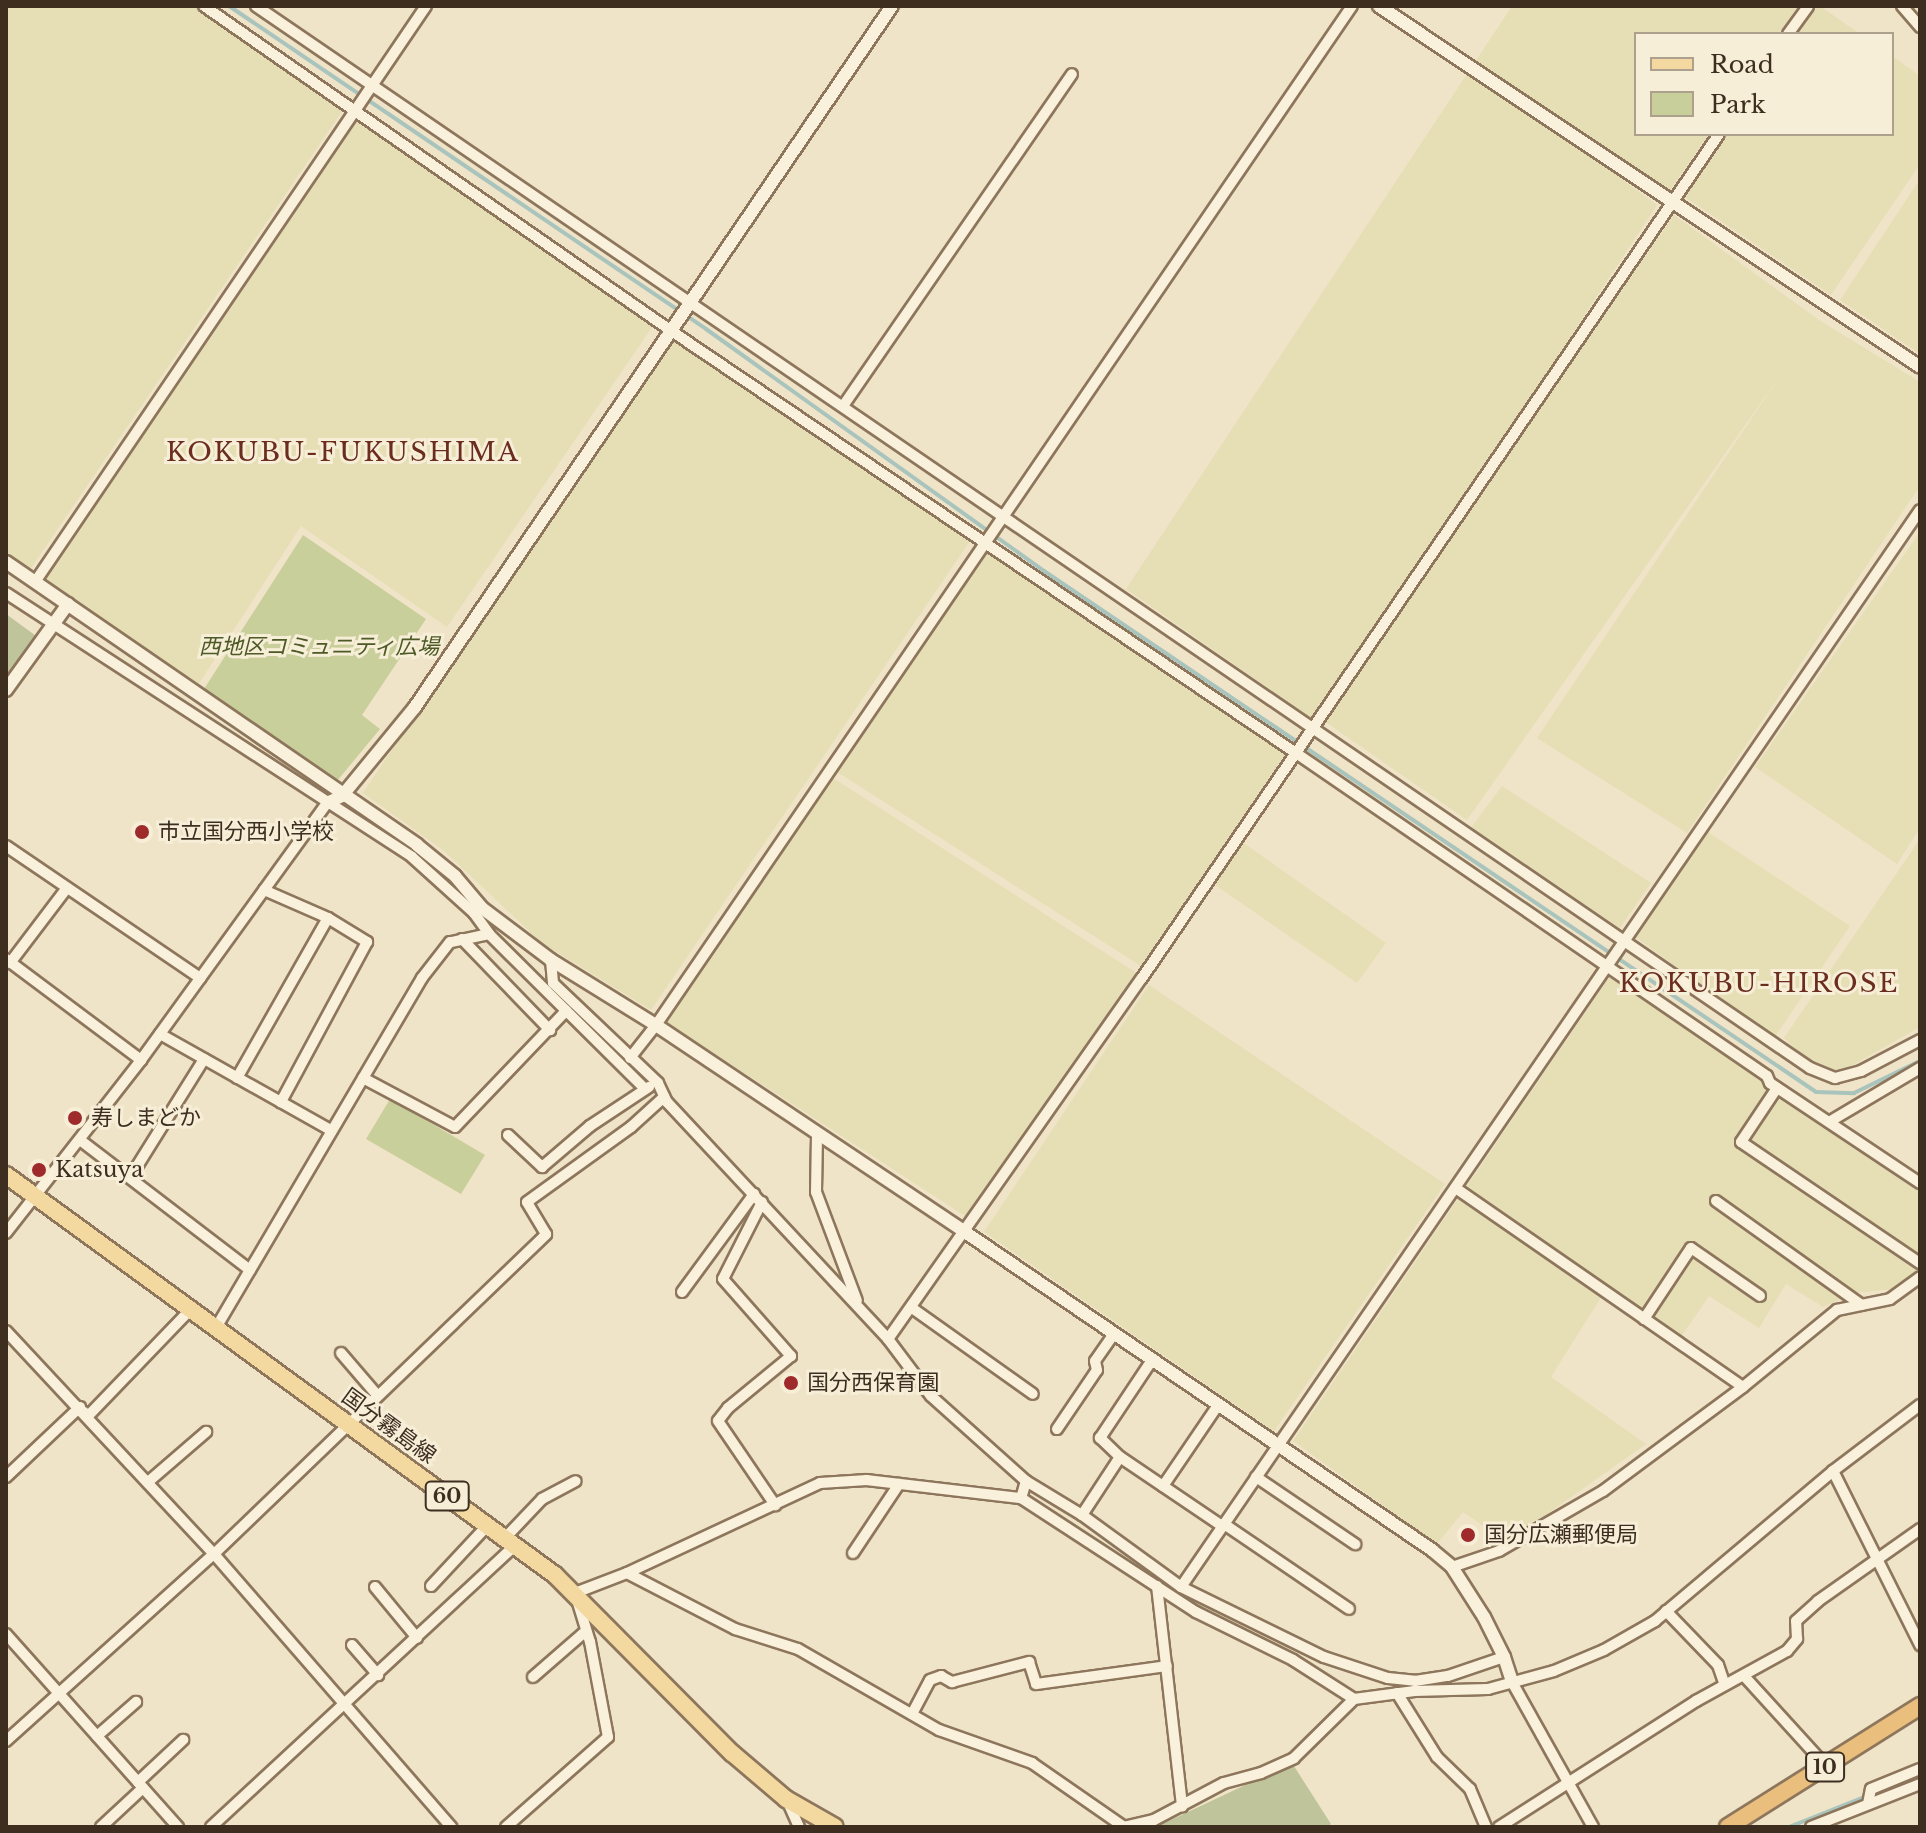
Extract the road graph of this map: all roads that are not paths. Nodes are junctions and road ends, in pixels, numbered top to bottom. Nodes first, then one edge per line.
1 (204, 6) edge
2 (256, 6) edge
3 (426, 6) edge
4 (892, 6) edge
5 (1352, 6) edge
6 (1379, 6) edge
7 (1808, 6) edge
8 (1902, 6) edge
9 (1920, 27) edge
10 (1789, 32) edge
11 (1072, 74) dead end
12 (371, 89) junction
13 (358, 109) junction
14 (1718, 136) edge
15 (1672, 202) junction
16 (690, 301) junction
17 (672, 328) junction
18 (1920, 367) edge
19 (843, 406) junction
20 (1920, 510) edge
21 (1000, 519) junction
22 (986, 540) junction
23 (6, 562) edge
24 (35, 582) junction
25 (6, 593) edge
26 (68, 604) junction
27 (54, 624) junction
28 (6, 690) edge
29 (1312, 730) junction
30 (1298, 750) junction
31 (342, 796) junction
32 (327, 803) junction
33 (6, 846) edge
34 (67, 888) junction
35 (264, 890) junction
36 (478, 911) junction
37 (328, 918) junction
38 (489, 934) junction
39 (462, 939) junction
40 (1623, 942) junction
41 (551, 960) junction
42 (8, 961) edge
43 (1609, 964) junction
44 (200, 978) junction
45 (549, 987) junction
46 (566, 1011) junction
47 (656, 1025) junction
48 (550, 1030) junction
49 (160, 1034) junction
50 (1920, 1040) edge
51 (630, 1058) junction
52 (204, 1059) junction
53 (141, 1060) junction
54 (1920, 1068) edge
55 (237, 1078) junction
56 (363, 1078) junction
57 (658, 1083) junction
58 (1777, 1088) junction
59 (645, 1089) junction
60 (664, 1097) junction
61 (281, 1102) junction
62 (1829, 1122) junction
63 (332, 1131) junction
64 (508, 1135) dead end
65 (817, 1135) junction
66 (80, 1140) junction
67 (6, 1175) edge
68 (131, 1176) junction
69 (1920, 1183) edge
70 (1456, 1188) junction
71 (32, 1195) junction
72 (758, 1198) junction
73 (1716, 1201) dead end
74 (965, 1232) junction
75 (6, 1233) edge
76 (1920, 1263) edge
77 (250, 1270) junction
78 (1920, 1277) edge
79 (682, 1292) dead end
80 (1760, 1296) dead end
81 (1862, 1305) junction
82 (912, 1308) junction
83 (191, 1309) junction
84 (866, 1318) junction
85 (1644, 1319) junction
86 (216, 1328) junction
87 (6, 1331) edge
88 (1114, 1334) junction
89 (888, 1339) junction
90 (341, 1353) dead end
91 (1152, 1360) junction
92 (1743, 1387) junction
93 (1033, 1394) dead end
94 (377, 1395) junction
95 (1218, 1405) junction
96 (1920, 1405) edge
97 (80, 1407) junction
98 (347, 1422) junction
99 (1057, 1429) dead end
100 (206, 1432) dead end
101 (1278, 1445) junction
102 (1120, 1457) junction
103 (1833, 1471) junction
104 (6, 1477) edge
105 (1256, 1477) junction
106 (576, 1481) dead end
107 (1026, 1481) junction
108 (148, 1482) junction
109 (899, 1484) junction
110 (1163, 1486) junction
111 (1021, 1498) junction
112 (775, 1505) junction
113 (1082, 1515) junction
114 (1223, 1525) junction
115 (487, 1526) junction
116 (1920, 1529) edge
117 (510, 1542) junction
118 (1355, 1544) dead end
119 (853, 1553) dead end
120 (214, 1554) junction
121 (1877, 1562) junction
122 (1452, 1567) junction
123 (627, 1573) junction
124 (431, 1586) dead end
125 (1157, 1586) junction
126 (375, 1587) dead end
127 (1181, 1587) junction
128 (575, 1593) junction
129 (1349, 1609) dead end
130 (1666, 1611) junction
131 (586, 1631) junction
132 (6, 1634) edge
133 (417, 1638) junction
134 (352, 1645) dead end
135 (1920, 1645) edge
136 (1504, 1657) junction
137 (1167, 1666) junction
138 (378, 1675) junction
139 (533, 1677) dead end
140 (1745, 1677) junction
141 (1512, 1682) junction
142 (1725, 1685) junction
143 (58, 1693) junction
144 (1397, 1693) junction
145 (1354, 1699) junction
146 (136, 1702) dead end
147 (345, 1706) junction
148 (1920, 1706) edge
149 (912, 1714) junction
150 (97, 1736) junction
151 (183, 1740) dead end
152 (6, 1741) edge
153 (1826, 1766) junction
154 (1920, 1769) edge
155 (1569, 1784) junction
156 (1920, 1784) edge
157 (141, 1785) junction
158 (786, 1799) junction
159 (1868, 1804) junction
160 (1182, 1807) junction
161 (1146, 1825) edge
162 (101, 1827) edge
163 (178, 1827) edge
164 (211, 1827) edge
165 (451, 1827) edge
166 (506, 1827) edge
167 (799, 1827) edge
168 (835, 1827) edge
169 (1124, 1827) edge
170 (1486, 1827) edge
171 (1499, 1827) edge
172 (1593, 1827) edge
173 (1728, 1827) edge
174 (1811, 1827) edge

1 - 13 street
2 - 12 street
3 - 12 street
4 - 16 street
5 - 21 street
6 - 15 street
7 - 10 street
8 - 9 street
11 - 19 street
12 - 13 street
12 - 16 street
13 - 17 street
13 - 24 street
14 - 15 street
15 - 18 street
15 - 29 street
16 - 17 street
16 - 19 street
17 - 22 street
17 - 31 street
19 - 21 street
20 - 40 street
21 - 22 street
21 - 29 street
22 - 30 street
22 - 47 street
23 - 24 street
24 - 26 street
25 - 27 street
26 - 27 street
26 - 31 street
27 - 28 street
27 - 32 street
29 - 30 street
29 - 40 street
30 - 43 street
30 - 74 street
31 - 32 street
31 - 36 street
32 - 35 street
32 - 36 street
33 - 34 street
34 - 42 street
34 - 44 street
35 - 37 street
35 - 44 street
36 - 38 street
36 - 41 street
37 - 55 street
37 - 61 street
38 - 39 street
38 - 45 street
39 - 48 street
39 - 56 street
40 - 43 street
40 - 50 street
41 - 45 street
41 - 47 street
42 - 53 street
43 - 58 street
43 - 70 street
44 - 49 street
45 - 46 street
45 - 51 street
46 - 48 street
46 - 59 street
47 - 51 street
47 - 65 street
48 - 56 street
49 - 52 street
49 - 53 street
51 - 57 street
52 - 55 street
52 - 68 street
53 - 66 street
54 - 62 street
55 - 61 street
56 - 63 street
57 - 59 street
57 - 60 street
58 - 62 street
58 - 76 street
59 - 64 street
60 - 72 street
60 - 94 street
61 - 63 street
62 - 69 street
63 - 77 street
65 - 74 street
65 - 84 street
66 - 68 street
66 - 71 street
67 - 71 main road, 国分霧島線 / 60
68 - 77 street
70 - 85 street
70 - 101 street
71 - 75 street
71 - 83 main road, 国分霧島線 / 60
72 - 79 street
72 - 84 street
72 - 112 street
73 - 81 street
74 - 82 street
74 - 88 street
77 - 86 street
78 - 81 street
80 - 85 street
81 - 92 street
82 - 89 street
82 - 93 street
83 - 86 main road, 国分霧島線 / 60
83 - 97 street
84 - 89 street
85 - 92 street
86 - 98 main road, 国分霧島線 / 60
87 - 97 street
88 - 91 street
88 - 99 street
89 - 107 street
90 - 94 street
91 - 95 street
91 - 102 street
92 - 122 street
94 - 98 street
95 - 101 street
95 - 110 street
96 - 103 street
97 - 104 street
97 - 108 street
98 - 115 main road, 国分霧島線 / 60
98 - 120 street
100 - 108 street
101 - 105 street
101 - 122 street
102 - 110 street
102 - 113 street
103 - 121 street
103 - 130 street
105 - 114 street
105 - 118 street
106 - 117 street
107 - 111 street
107 - 113 street
108 - 120 street
109 - 111 street
109 - 112 street
109 - 119 street
110 - 114 street
111 - 125 street
112 - 123 street
113 - 127 street
114 - 127 street
114 - 129 street
115 - 117 main road, 国分霧島線 / 60
115 - 124 street
116 - 121 street
117 - 128 main road, 国分霧島線 / 60
117 - 133 street
120 - 143 street
120 - 147 street
121 - 135 street
121 - 140 street
122 - 136 street
123 - 128 street
123 - 149 street
125 - 137 street
125 - 145 street
126 - 133 street
127 - 136 street
128 - 131 street
128 - 158 main road, 国分霧島線 / 60
130 - 141 street
130 - 142 street
131 - 139 street
131 - 166 street
132 - 143 street
133 - 138 street
134 - 138 street
136 - 141 street
137 - 149 street
137 - 160 street
138 - 147 street
140 - 142 street
140 - 153 street
141 - 144 street
141 - 155 street
142 - 155 street
143 - 150 street
143 - 152 street
144 - 145 street
144 - 170 street
145 - 160 street
146 - 150 street
147 - 164 street
147 - 165 street
148 - 153 highway, 10
149 - 169 street
150 - 157 street
151 - 157 street
153 - 173 highway, 10
154 - 159 street
155 - 171 street
155 - 172 street
156 - 159 street
157 - 162 street
157 - 163 street
158 - 167 street
158 - 168 main road, 国分霧島線 / 60
159 - 174 street
160 - 161 street
161 - 169 street

